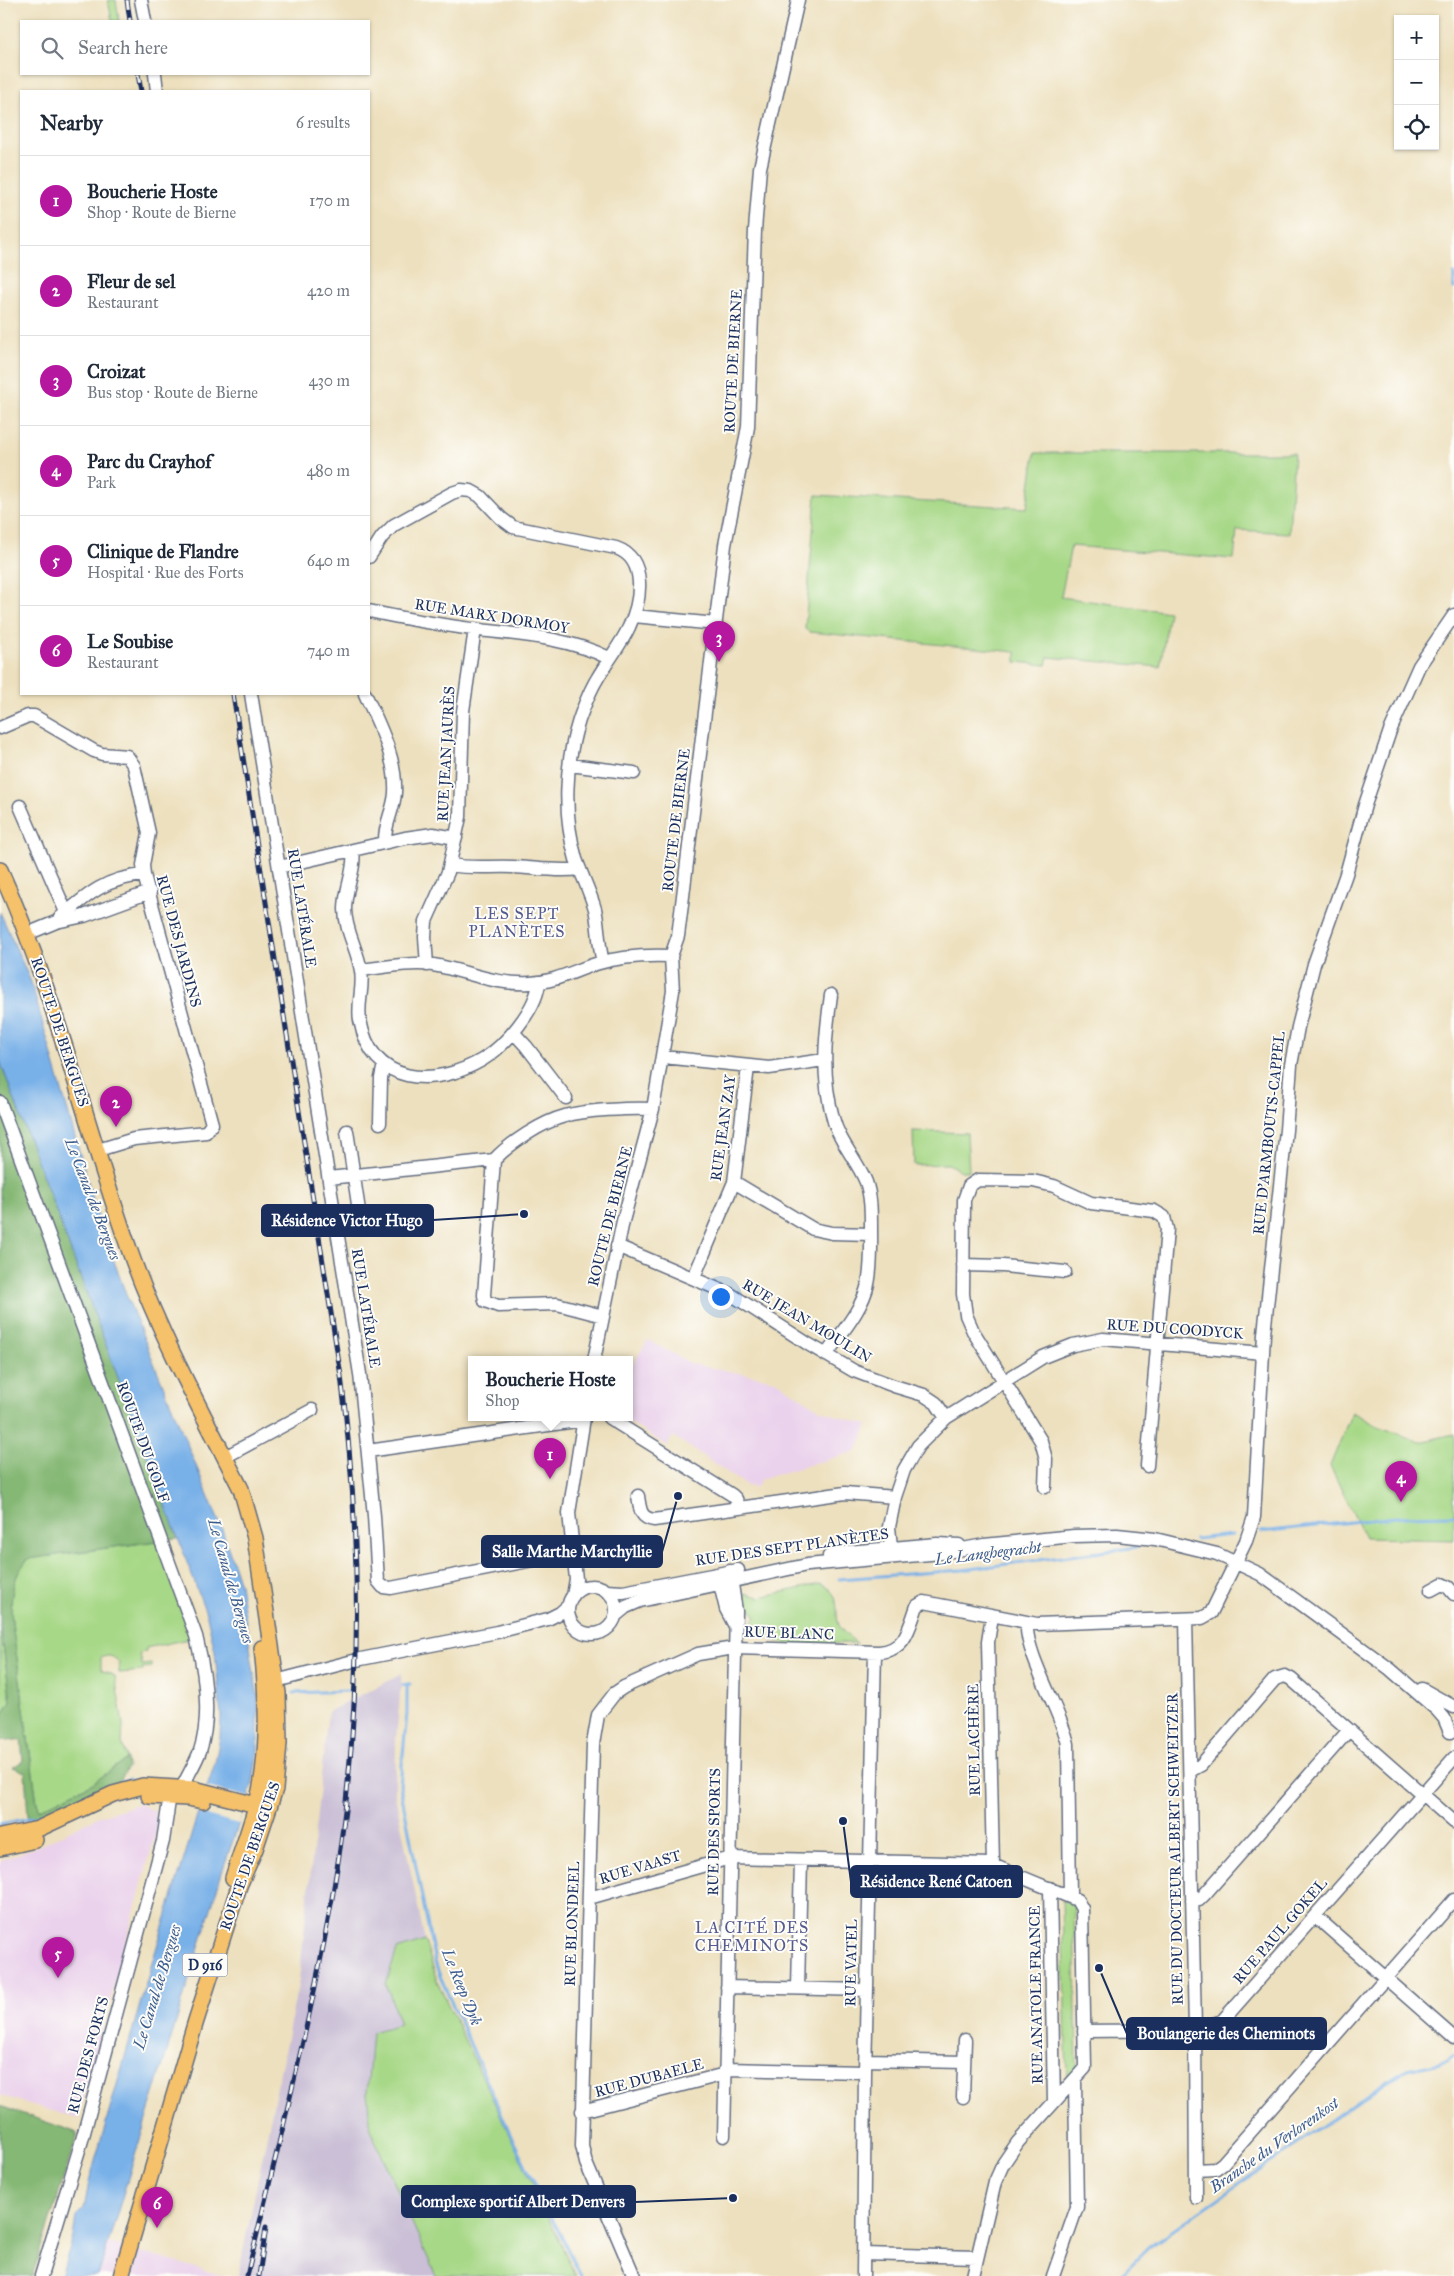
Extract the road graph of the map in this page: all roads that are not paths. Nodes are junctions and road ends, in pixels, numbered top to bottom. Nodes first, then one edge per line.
1 (142, 0) edge
2 (798, 0) edge
3 (145, 20) edge
4 (154, 75) edge
5 (157, 90) edge
6 (370, 555) edge
7 (370, 611) edge
8 (1454, 615) edge
9 (634, 616) junction
10 (716, 624) junction
11 (475, 629) junction
12 (609, 658) junction
13 (251, 695) edge
14 (365, 695) edge
15 (0, 728) edge
16 (570, 765) junction
17 (634, 773) dead end
18 (20, 806) dead end
19 (456, 838) junction
20 (385, 842) junction
21 (354, 850) junction
22 (451, 865) junction
23 (279, 867) junction
24 (580, 869) junction
25 (0, 870) edge
26 (144, 875) junction
27 (150, 892) junction
28 (64, 918) junction
29 (27, 934) junction
30 (671, 956) junction
31 (603, 962) junction
32 (427, 965) junction
33 (361, 970) junction
34 (539, 982) junction
35 (831, 994) dead end
36 (513, 1032) junction
37 (663, 1057) junction
38 (824, 1060) junction
39 (384, 1064) junction
40 (748, 1067) junction
41 (566, 1098) dead end
42 (0, 1102) edge
43 (653, 1109) junction
44 (380, 1123) dead end
45 (347, 1131) dead end
46 (98, 1150) junction
47 (494, 1160) junction
48 (353, 1176) junction
49 (329, 1178) junction
50 (734, 1182) junction
51 (360, 1224) dead end
52 (871, 1234) junction
53 (618, 1246) junction
54 (963, 1265) junction
55 (1065, 1272) dead end
56 (694, 1277) junction
57 (602, 1316) junction
58 (1158, 1343) junction
59 (1263, 1352) junction
60 (826, 1355) junction
61 (595, 1356) edge
62 (1004, 1381) junction
63 (312, 1410) dead end
64 (946, 1418) junction
65 (570, 1421) edge
66 (584, 1421) edge
67 (614, 1421) edge
68 (368, 1451) junction
69 (225, 1457) junction
70 (1147, 1466) dead end
71 (1045, 1487) dead end
72 (638, 1496) dead end
73 (895, 1497) junction
74 (739, 1508) junction
75 (573, 1553) junction
76 (891, 1553) junction
77 (1236, 1562) junction
78 (725, 1577) junction
79 (601, 1588) junction
80 (1431, 1590) dead end
81 (1454, 1594) edge
82 (571, 1601) junction
83 (615, 1616) junction
84 (992, 1616) junction
85 (1186, 1619) junction
86 (1027, 1623) junction
87 (576, 1627) junction
88 (497, 1632) junction
89 (734, 1648) junction
90 (875, 1652) junction
91 (1390, 1669) junction
92 (271, 1679) junction
93 (1454, 1707) edge
94 (1454, 1719) edge
95 (1349, 1730) junction
96 (593, 1738) joint
97 (1452, 1738) edge
98 (1454, 1758) edge
99 (1190, 1771) junction
100 (175, 1792) junction
101 (1422, 1794) junction
102 (256, 1810) junction
103 (1454, 1822) edge
104 (0, 1837) edge
105 (163, 1841) joint
106 (0, 1848) edge
107 (730, 1858) junction
108 (801, 1860) junction
109 (870, 1861) junction
110 (993, 1864) junction
111 (1050, 1888) junction
112 (1070, 1896) junction
113 (589, 1898) junction
114 (1454, 1900) edge
115 (1192, 1901) junction
116 (1315, 1916) junction
117 (1386, 1978) junction
118 (727, 1987) junction
119 (798, 1988) junction
120 (867, 1990) junction
121 (1195, 2028) junction
122 (1084, 2031) junction
123 (1454, 2038) edge
124 (965, 2040) dead end
125 (964, 2062) junction
126 (865, 2066) junction
127 (725, 2072) junction
128 (1075, 2081) junction
129 (963, 2097) dead end
130 (1054, 2102) junction
131 (582, 2111) junction
132 (724, 2136) dead end
133 (1196, 2170) junction
134 (1196, 2198) dead end
135 (863, 2254) junction
136 (977, 2257) junction
137 (42, 2276) edge
138 (121, 2276) edge
139 (634, 2276) edge
140 (863, 2276) edge
141 (973, 2276) edge
142 (1053, 2276) edge

1 - 3 street
2 - 10 street, ROUTE DE BIERNE
4 - 5 street
6 - 9 street
7 - 11 street, RUE MARX DORMOY
8 - 59 street, RUE D'ARMBOUTS-CAPPEL
9 - 10 street
9 - 12 street
10 - 30 street, ROUTE DE BIERNE
11 - 12 street, RUE MARX DORMOY
11 - 19 street, RUE JEAN JAURÈS
12 - 16 street
13 - 23 street, RUE LATÉRALE
14 - 20 street
15 - 26 street, RUE DES JARDINS
16 - 17 street
16 - 24 street
18 - 28 street
19 - 20 street
19 - 22 street, RUE JEAN JAURÈS
20 - 21 street
21 - 23 street
21 - 33 street
22 - 24 street
22 - 32 street, RUE JEAN JAURÈS
23 - 49 street, RUE LATÉRALE
24 - 31 street
25 - 29 main road, ROUTE DE BERGUES / D 916
26 - 27 street, RUE DES JARDINS
26 - 28 street
27 - 28 street
27 - 46 street, RUE DES JARDINS
28 - 29 street
29 - 46 main road, ROUTE DE BERGUES / D 916
30 - 31 street
30 - 37 street, ROUTE DE BIERNE
31 - 34 street
32 - 33 street
32 - 34 street
33 - 39 street
34 - 36 street
35 - 38 street
36 - 39 street
36 - 41 street
37 - 40 street
37 - 43 street, ROUTE DE BIERNE
38 - 40 street
38 - 52 street
39 - 44 street
40 - 50 street, RUE JEAN ZAY
42 - 100 street, ROUTE DU GOLF
43 - 47 street
43 - 53 street, ROUTE DE BIERNE
45 - 48 street
46 - 69 main road, ROUTE DE BERGUES / D 916
47 - 48 street
47 - 57 street
48 - 49 street
48 - 51 street
49 - 68 street, RUE LATÉRALE
50 - 52 street
50 - 56 street, RUE JEAN ZAY
52 - 60 street
53 - 56 street, RUE JEAN MOULIN
53 - 57 street, ROUTE DE BIERNE
54 - 55 street
54 - 58 street
54 - 62 street
56 - 60 street, RUE JEAN MOULIN
57 - 61 street, ROUTE DE BIERNE
58 - 59 street, RUE DU COODYCK
58 - 62 street, RUE DU COODYCK
58 - 70 street
59 - 77 street, RUE D'ARMBOUTS-CAPPEL
60 - 64 street, RUE JEAN MOULIN
62 - 64 street, RUE DU COODYCK
62 - 71 street
63 - 69 street
64 - 73 street, RUE DU COODYCK
65 - 68 street
66 - 75 street
67 - 74 street
68 - 75 street, RUE LATÉRALE
69 - 92 main road, ROUTE DE BERGUES / D 916
72 - 74 street
73 - 74 street
73 - 76 street, RUE DU COODYCK
75 - 79 street
75 - 82 street
76 - 77 street, RUE DES SEPT PLANÈTES
76 - 78 street, RUE DES SEPT PLANÈTES
77 - 85 street, RUE D'ARMBOUTS-CAPPEL
77 - 91 street, RUE DES SEPT PLANÈTES
78 - 79 street, RUE DES SEPT PLANÈTES
78 - 83 street, RUE DES SEPT PLANÈTES
78 - 89 street, RUE DES SPORTS
79 - 82 street
79 - 83 street
80 - 81 street
82 - 87 street
82 - 88 street
83 - 87 street
84 - 86 street
84 - 90 street, RUE BLANC
84 - 110 street, RUE LACHÈRE
85 - 86 street
85 - 99 street, RUE DU DOCTEUR ALBERT SCHWEITZER
86 - 112 street
87 - 88 street
88 - 92 street
89 - 90 street, RUE BLANC
89 - 96 street, RUE BLANC
89 - 107 street, RUE DES SPORTS
90 - 109 street, RUE VATEL
91 - 93 street
91 - 97 street
92 - 102 main road, ROUTE DE BERGUES / D 916
94 - 97 street
95 - 99 street
95 - 101 street
95 - 115 street
96 - 113 street, RUE BLONDEEL
98 - 101 street, RUE PAUL GOKEL
99 - 115 street, RUE DU DOCTEUR ALBERT SCHWEITZER
100 - 102 main road
100 - 104 main road
100 - 105 street, ROUTE DU GOLF
100 - 106 main road
101 - 103 street
101 - 116 street, RUE PAUL GOKEL
102 - 138 main road, ROUTE DE BERGUES / D 916
105 - 137 street, RUE DES FORTS
107 - 108 street, RUE VAAST
107 - 113 street, RUE VAAST
107 - 118 street, RUE DES SPORTS
108 - 109 street, RUE VAAST
108 - 119 street
109 - 110 street, RUE VAAST
109 - 120 street, RUE VATEL
110 - 111 street
111 - 112 street
111 - 130 street, RUE ANATOLE FRANCE
112 - 122 street
113 - 131 street, RUE BLONDEEL
114 - 117 street
115 - 121 street, RUE DU DOCTEUR ALBERT SCHWEITZER
116 - 117 street
116 - 121 street, RUE PAUL GOKEL
117 - 123 street
117 - 133 street
118 - 119 street
118 - 127 street, RUE DES SPORTS
119 - 120 street
120 - 126 street, RUE VATEL
121 - 122 street, RUE PAUL GOKEL
121 - 133 street, RUE DU DOCTEUR ALBERT SCHWEITZER
122 - 128 street
124 - 125 street
125 - 126 street, RUE DUBAELE
125 - 129 street
126 - 127 street, RUE DUBAELE
126 - 135 street, RUE VATEL
127 - 131 street, RUE DUBAELE
127 - 132 street, RUE DES SPORTS
128 - 130 street
128 - 142 street
130 - 136 street
131 - 139 street, RUE BLONDEEL
133 - 134 street, RUE DU DOCTEUR ALBERT SCHWEITZER
135 - 136 street
135 - 140 street, RUE VATEL
136 - 141 street

